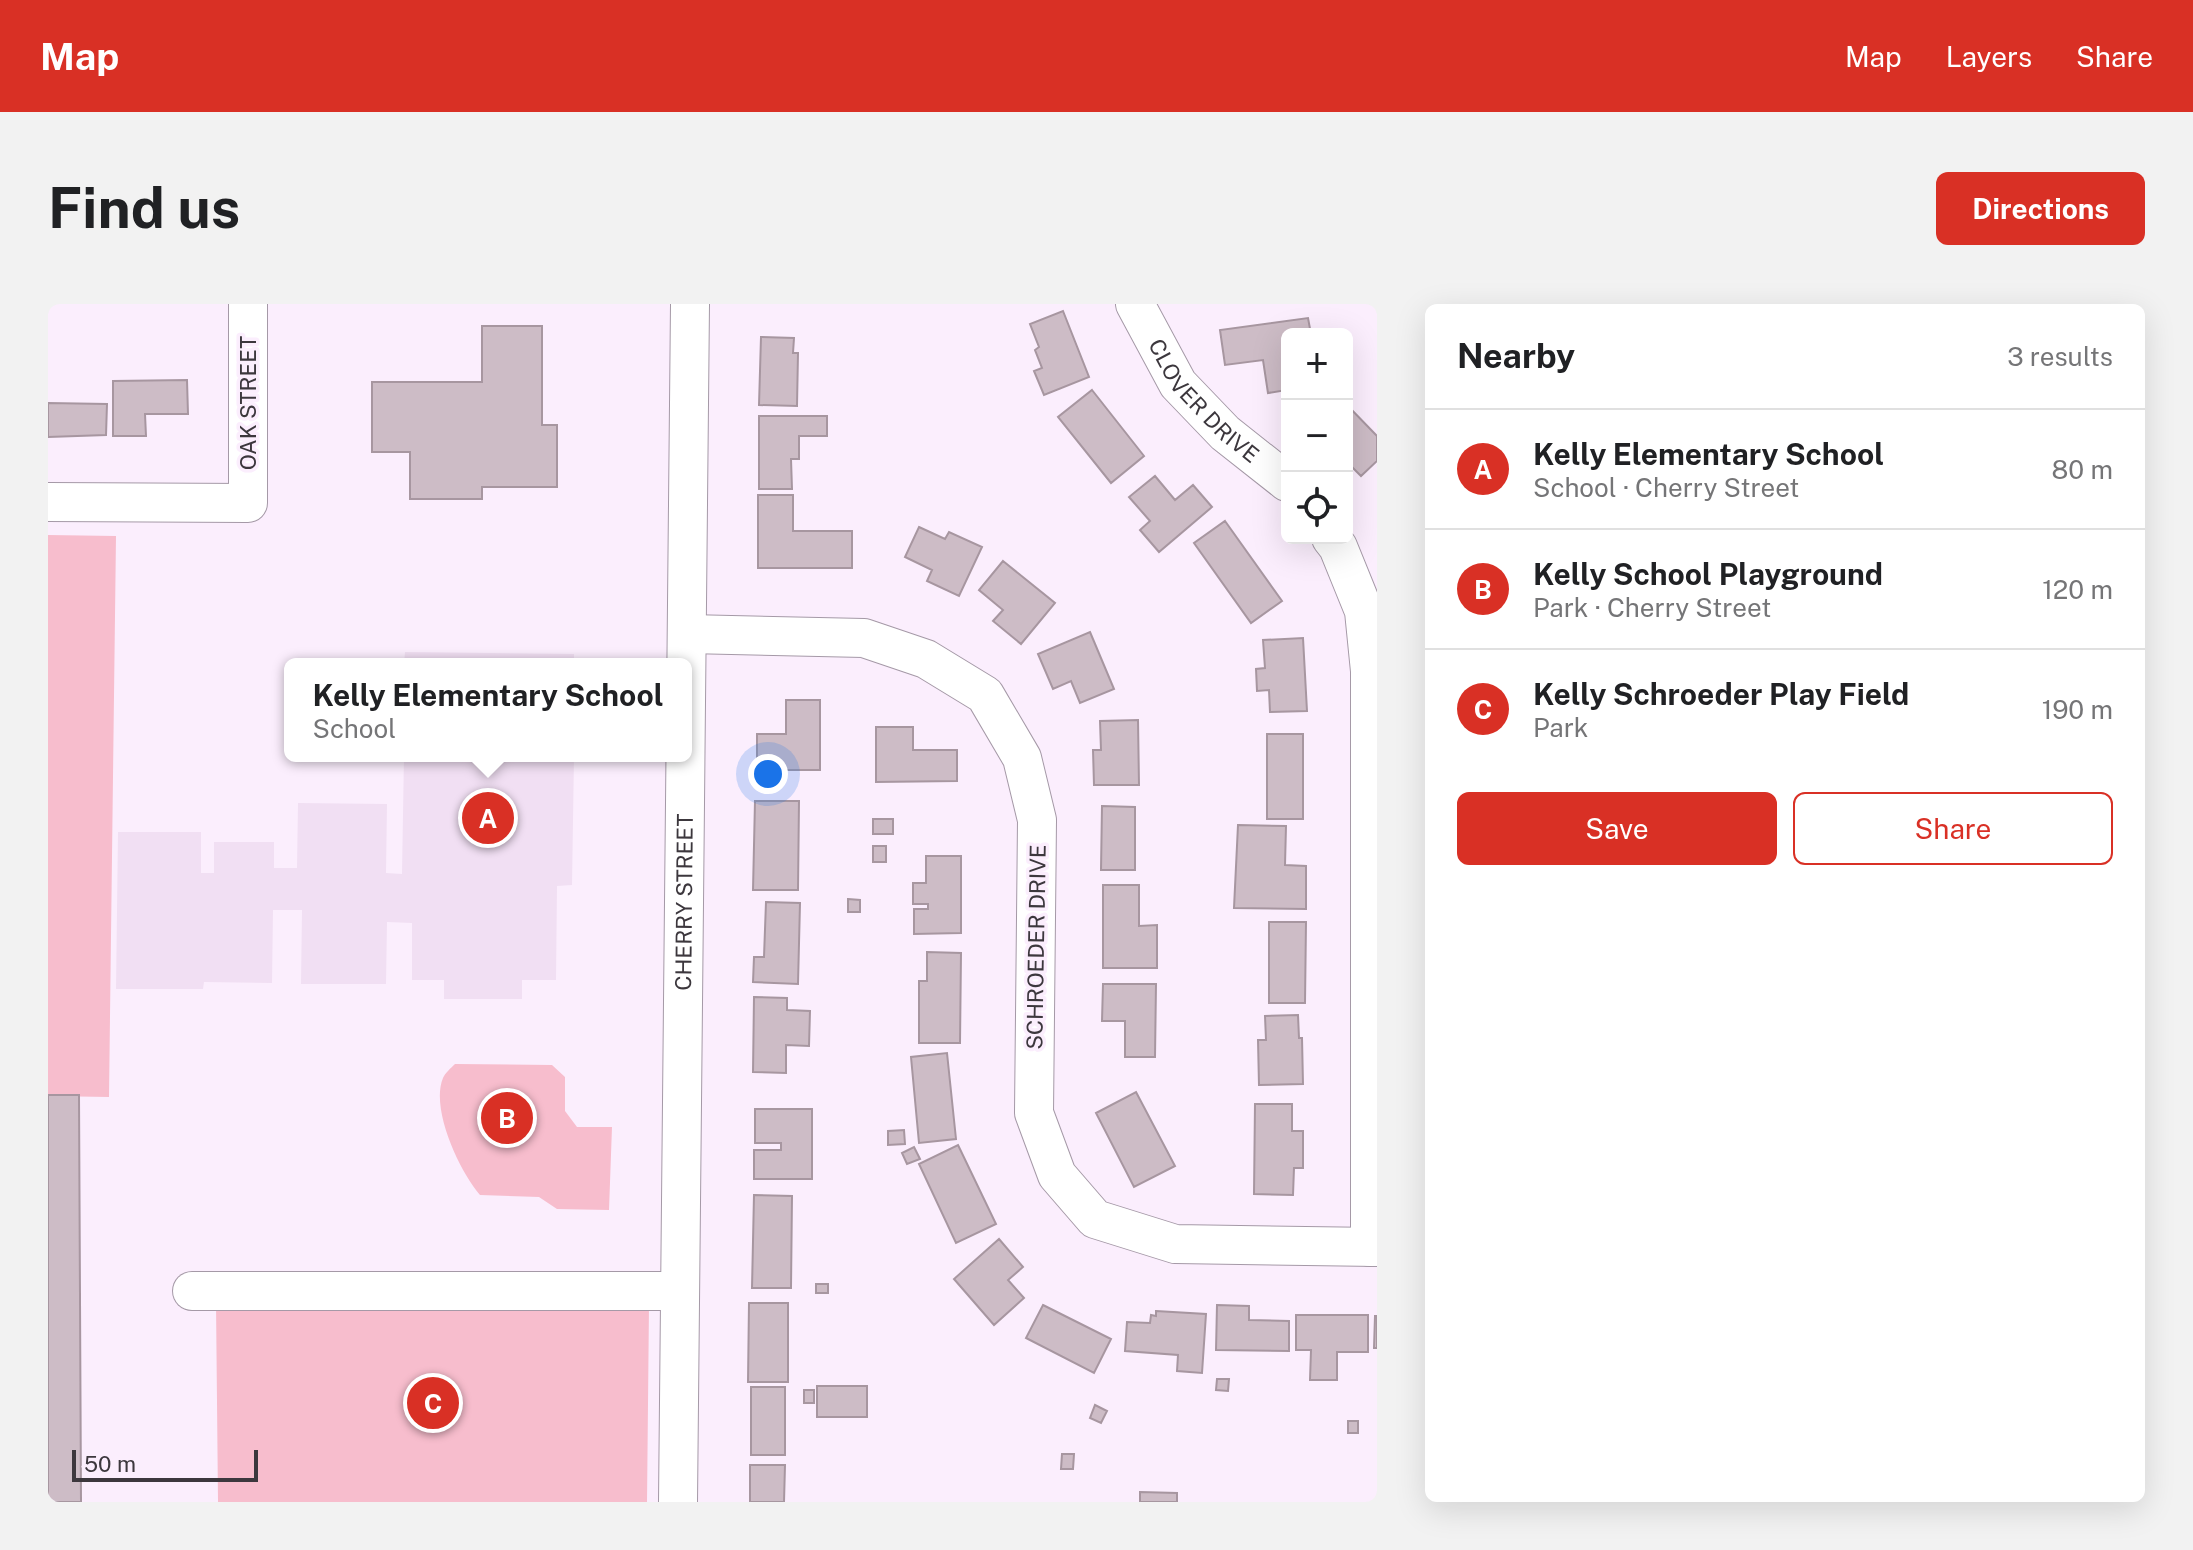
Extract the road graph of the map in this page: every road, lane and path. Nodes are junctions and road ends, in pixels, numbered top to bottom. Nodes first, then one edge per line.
1 (248, 304) edge
2 (690, 304) edge
3 (1135, 304) edge
4 (1281, 477) edge
5 (48, 502) edge
6 (1336, 544) edge
7 (688, 634) junction
8 (688, 658) edge
9 (686, 762) edge
10 (1374, 1247) edge
11 (192, 1291) dead end
12 (680, 1291) junction
13 (678, 1502) edge

1 - 5 street, OAK STREET
2 - 7 street, CHERRY STREET
3 - 4 street, CLOVER DRIVE
6 - 10 street
7 - 8 street, CHERRY STREET
7 - 10 street, SCHROEDER DRIVE
9 - 12 street, CHERRY STREET
11 - 12 street
12 - 13 street, CHERRY STREET

